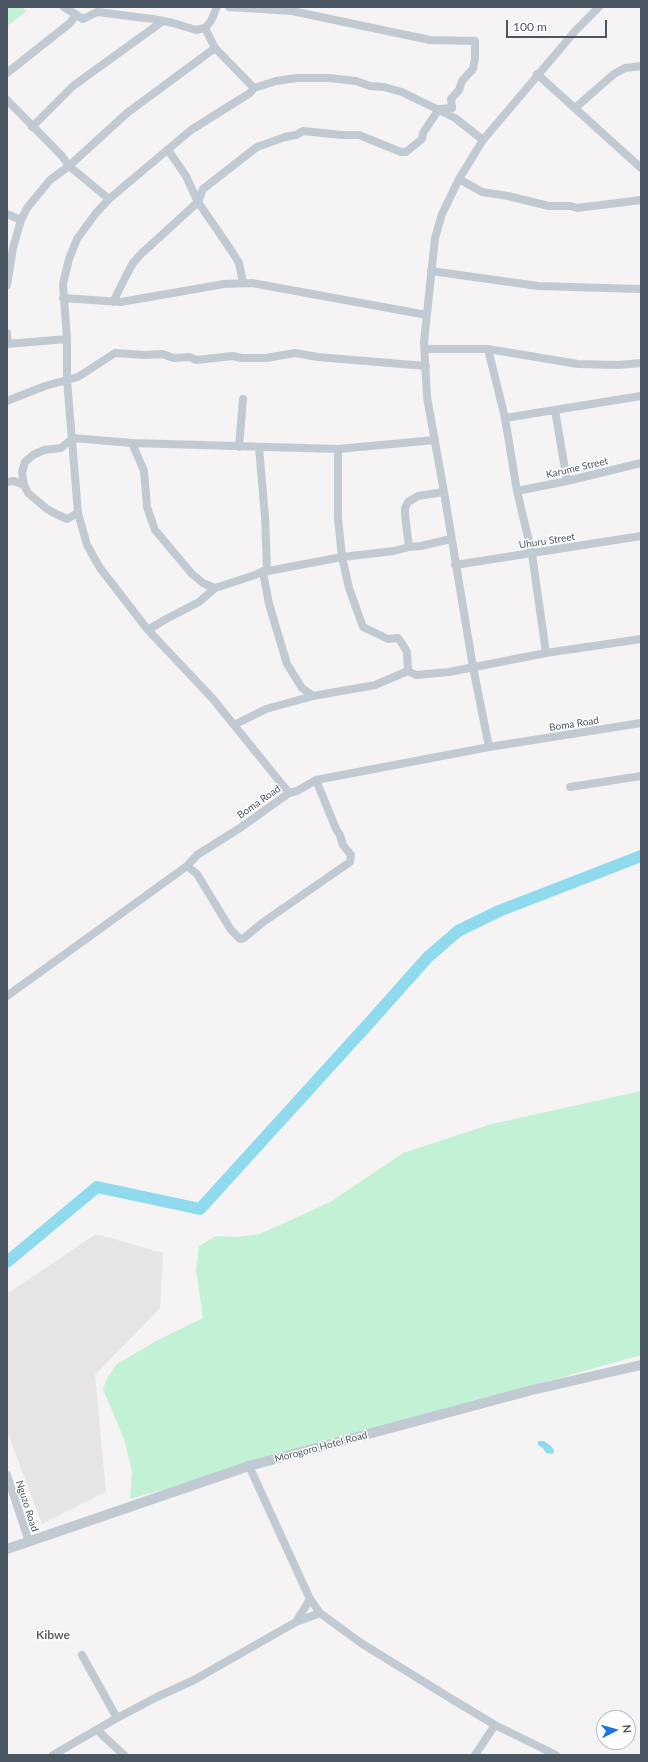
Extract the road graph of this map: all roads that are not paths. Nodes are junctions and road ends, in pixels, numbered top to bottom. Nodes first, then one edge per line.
1 (64, 7) edge
2 (217, 7) edge
3 (229, 7) edge
4 (599, 7) edge
5 (76, 15) junction
6 (163, 21) junction
7 (205, 28) junction
8 (215, 48) junction
9 (641, 66) edge
10 (7, 73) edge
11 (537, 74) junction
12 (254, 88) junction
13 (7, 100) edge
14 (574, 108) junction
15 (439, 109) junction
16 (32, 127) junction
17 (483, 140) junction
18 (168, 150) junction
19 (69, 166) junction
20 (641, 168) edge
21 (458, 179) junction
22 (109, 199) junction
23 (641, 200) edge
24 (198, 202) junction
25 (7, 214) edge
26 (21, 220) junction
27 (431, 271) junction
28 (243, 283) junction
29 (7, 285) edge
30 (641, 289) edge
31 (63, 298) junction
32 (113, 302) junction
33 (427, 315) junction
34 (7, 333) edge
35 (67, 339) junction
36 (7, 344) edge
37 (425, 349) junction
38 (488, 349) junction
39 (641, 363) edge
40 (426, 366) junction
41 (67, 380) junction
42 (641, 396) edge
43 (243, 399) dead end
44 (7, 401) edge
45 (555, 410) junction
46 (505, 418) junction
47 (73, 438) junction
48 (435, 440) junction
49 (132, 443) junction
50 (239, 447) junction
51 (259, 447) junction
52 (338, 449) junction
53 (641, 463) edge
54 (567, 481) junction
55 (7, 482) edge
56 (24, 485) junction
57 (517, 491) junction
58 (444, 492) junction
59 (78, 513) junction
60 (641, 536) edge
61 (451, 539) junction
62 (409, 547) junction
63 (532, 554) junction
64 (342, 557) junction
65 (456, 565) junction
66 (265, 570) junction
67 (215, 588) junction
68 (148, 630) junction
69 (641, 639) edge
70 (546, 653) junction
71 (473, 667) junction
72 (408, 671) junction
73 (297, 682) junction
74 (314, 696) junction
75 (292, 702) junction
76 (641, 723) edge
77 (234, 725) junction
78 (489, 747) junction
79 (641, 776) edge
80 (316, 780) junction
81 (570, 788) dead end
82 (289, 793) junction
83 (187, 866) junction
84 (7, 996) edge
85 (641, 1365) edge
86 (249, 1466) junction
87 (7, 1475) edge
88 (29, 1542) junction
89 (7, 1549) edge
90 (310, 1599) junction
91 (320, 1613) junction
92 (296, 1622) junction
93 (82, 1655) dead end
94 (117, 1718) junction
95 (495, 1725) junction
96 (97, 1730) junction
97 (53, 1755) edge
98 (124, 1755) edge
99 (475, 1755) edge
100 (556, 1755) edge

1 - 5 street
2 - 7 street
3 - 15 street
4 - 11 street
5 - 6 street
5 - 10 street
6 - 7 street
6 - 16 street
7 - 8 street
8 - 12 street
8 - 19 street
9 - 14 street
11 - 14 street
11 - 17 street
12 - 15 street
12 - 18 street
13 - 16 street
14 - 20 street
15 - 17 street
15 - 24 street
16 - 19 street
17 - 21 street
18 - 22 street
18 - 24 street
19 - 22 street
19 - 26 street
21 - 23 street
21 - 27 street
22 - 31 street
24 - 28 street
24 - 32 street
25 - 26 street
26 - 29 street
27 - 30 street
27 - 33 street
28 - 32 street
28 - 33 street
31 - 32 street
31 - 35 street
33 - 37 street
34 - 36 street
35 - 36 street
35 - 41 street
37 - 38 street
37 - 40 street
38 - 39 street
38 - 46 street
40 - 41 street
40 - 48 street
41 - 44 street
41 - 47 street
42 - 45 street
43 - 50 street
45 - 46 street
45 - 54 street
46 - 57 street
47 - 49 street
47 - 56 street
47 - 59 street
48 - 52 street
48 - 58 street
49 - 50 street
49 - 67 street
50 - 51 street
51 - 52 street
51 - 66 street
52 - 64 street
53 - 54 street, Karume Street
54 - 57 street, Karume Street
55 - 56 street
56 - 59 street
57 - 63 street
58 - 61 street
58 - 62 street
59 - 68 street
60 - 63 street, Uhuru Street
61 - 62 street
61 - 65 street
62 - 64 street
63 - 65 street, Uhuru Street
63 - 70 street
64 - 66 street
64 - 72 street
65 - 71 street
66 - 67 street
66 - 73 street
67 - 68 street
68 - 77 street
69 - 70 street
70 - 71 street
71 - 72 street
71 - 78 street
72 - 74 street
73 - 74 street
73 - 75 street
74 - 75 street
75 - 77 street
76 - 78 street, Boma Road
77 - 82 street
78 - 80 street, Boma Road
79 - 81 street
80 - 82 street, Boma Road
80 - 83 street
82 - 83 street, Boma Road
83 - 84 street, Boma Road
85 - 86 street, Morogoro Hotel Road
86 - 88 street, Morogoro Hotel Road
86 - 90 street
87 - 88 street, Nguzo Road
88 - 89 street, Morogoro Hotel Road
90 - 91 street
90 - 92 street
91 - 92 street
91 - 95 street
92 - 94 street
93 - 94 street
94 - 96 street
95 - 99 street
95 - 100 street
96 - 97 street
96 - 98 street

